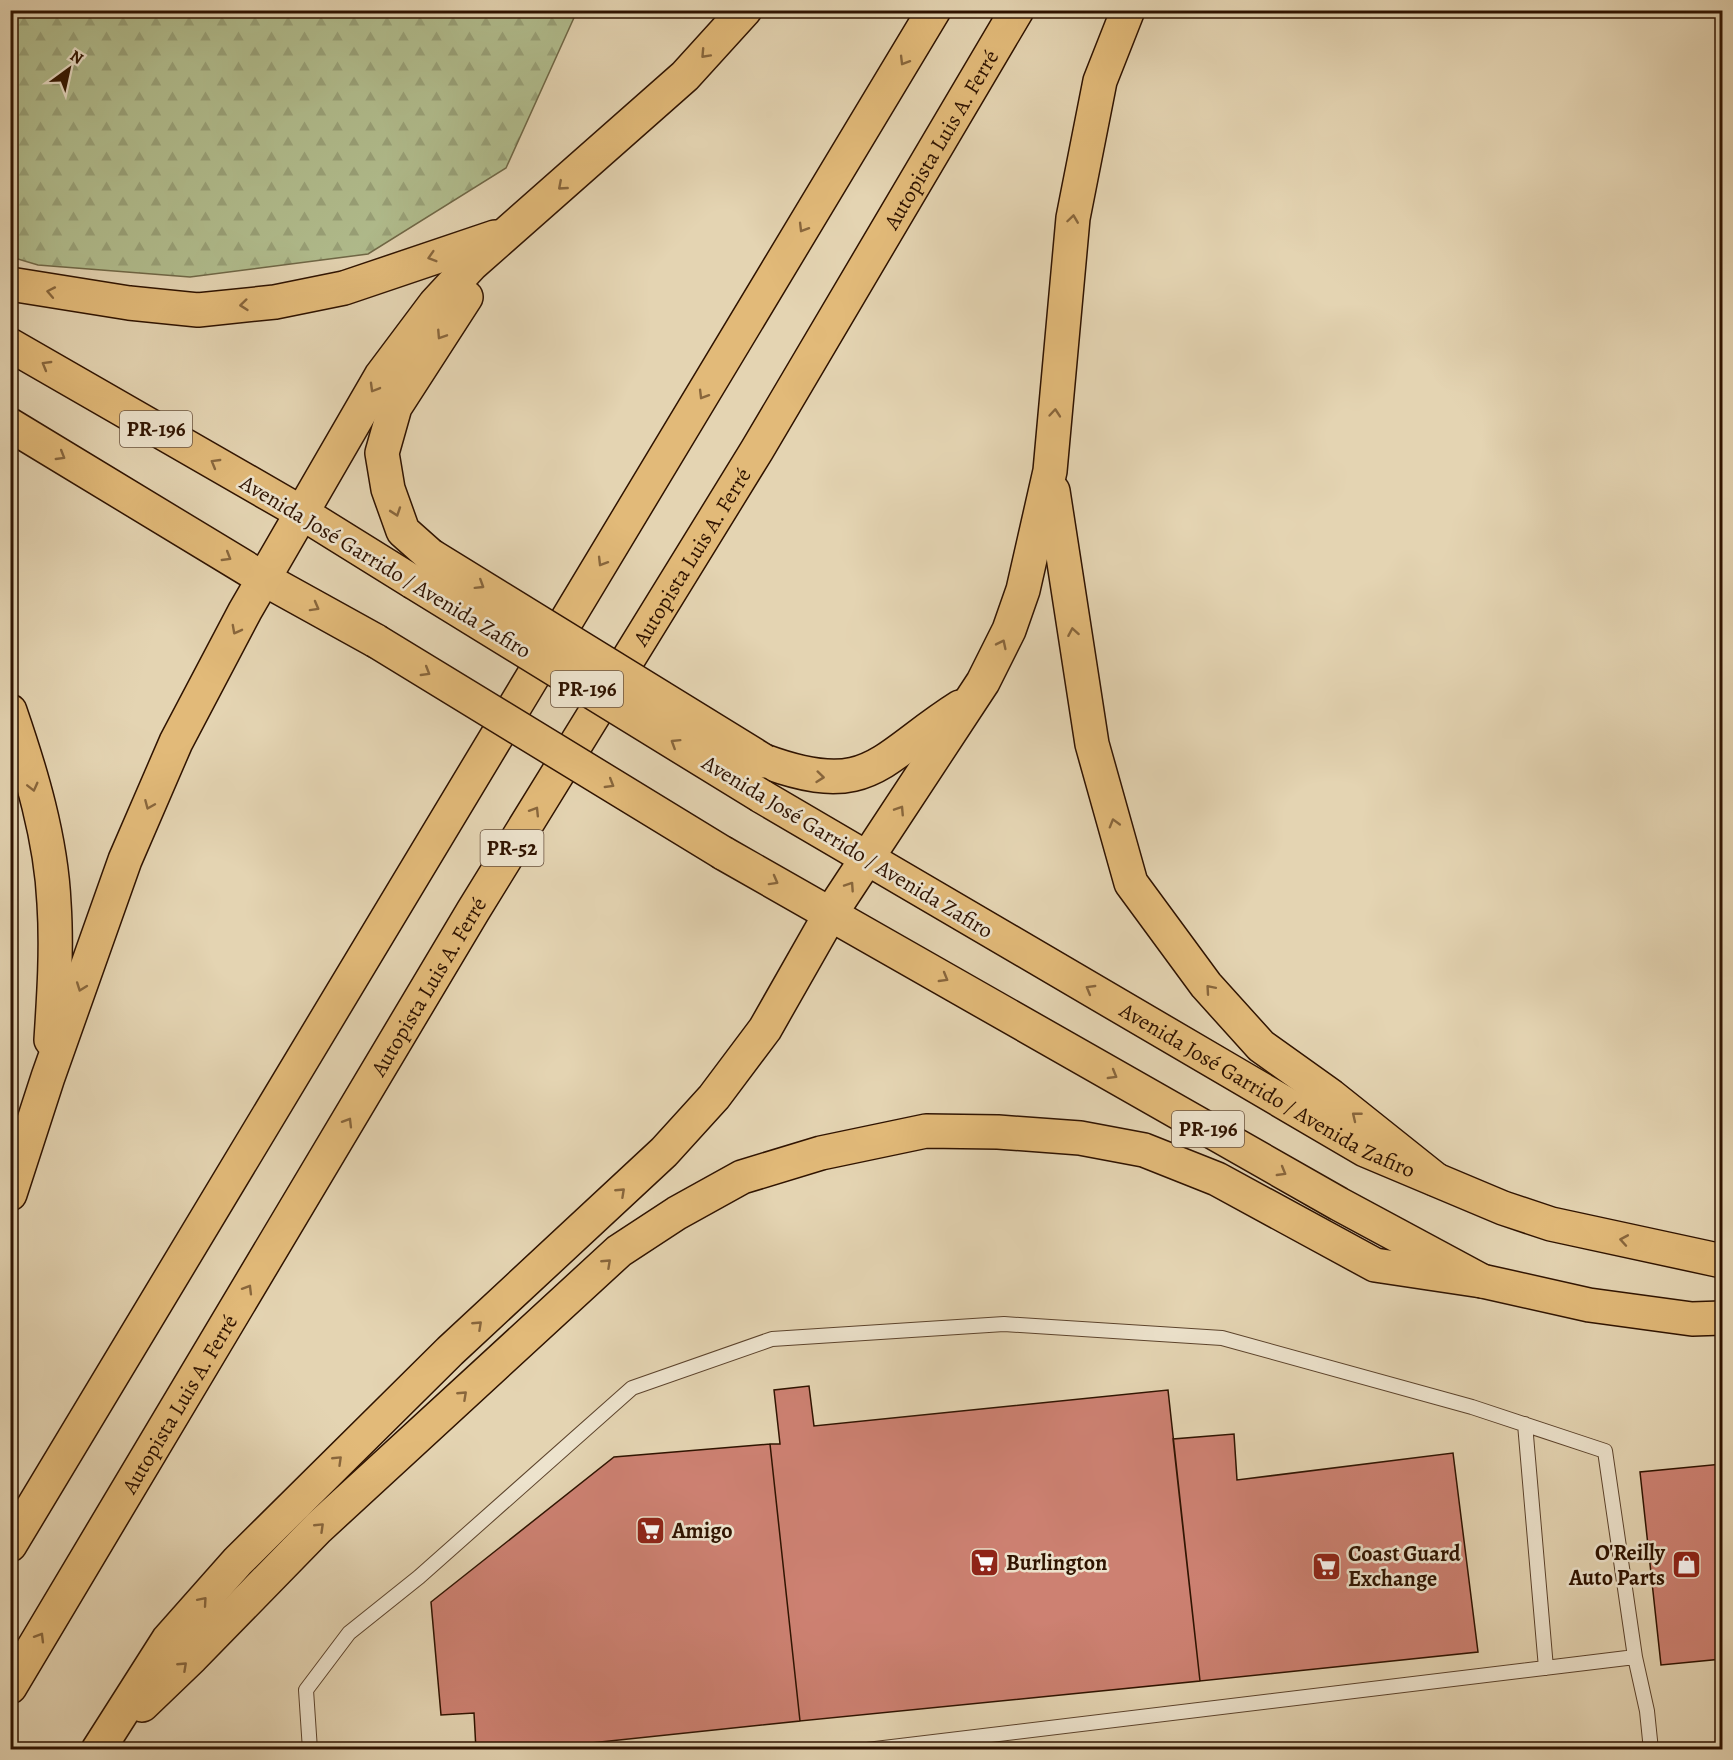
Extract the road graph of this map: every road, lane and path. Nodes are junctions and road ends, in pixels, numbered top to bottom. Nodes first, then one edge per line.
1 (745, 10) edge
2 (934, 10) edge
3 (1017, 10) edge
4 (1128, 10) edge
5 (508, 233) junction
6 (10, 284) edge
7 (10, 345) edge
8 (10, 425) edge
9 (1050, 471) junction
10 (302, 513) junction
11 (264, 579) junction
12 (971, 700) junction
13 (10, 711) edge
14 (868, 859) junction
15 (831, 913) junction
16 (48, 1077) junction
17 (1435, 1179) junction
18 (10, 1194) edge
19 (1722, 1242) edge
20 (1671, 1249) junction
21 (1722, 1261) edge
22 (1482, 1281) junction
23 (1712, 1321) edge
24 (1525, 1425) junction
25 (10, 1545) edge
26 (1635, 1657) junction
27 (1546, 1668) junction
28 (10, 1687) edge
29 (104, 1742) edge
30 (310, 1749) edge
31 (867, 1749) edge
32 (1651, 1749) edge

1 -> 5 main road
2 -> 25 main road
28 -> 3 main road, Autopista Luis A. Ferré / PR-52
9 -> 4 main road
5 -> 6 main road
5 -> 10 main road
5 -> 12 main road, bridge
10 -> 7 main road, Avenida José Garrido / Avenida Zafiro / PR-196
8 -> 11 main road, PR-196
12 -> 9 main road
17 -> 9 main road
10 - 11 main road
14 -> 10 main road, Avenida José Garrido / Avenida Zafiro / PR-196, bridge
11 -> 15 main road, PR-196, bridge
11 -> 16 main road
14 -> 12 main road
13 -> 16 main road
15 -> 14 main road
17 -> 14 main road, Avenida José Garrido / Avenida Zafiro / PR-196
15 -> 22 main road, PR-196
29 -> 15 main road
16 - 18 main road
20 -> 17 main road, Avenida José Garrido / Avenida Zafiro / PR-196
19 - 20 main road
20 - 21 main road, Avenida José Garrido / Avenida Zafiro / PR-196
22 - 23 main road, PR-196
29 -> 22 main road
24 - 26 lane
24 - 27 lane
24 - 30 lane
26 - 27 lane
26 - 32 lane
27 - 31 lane

